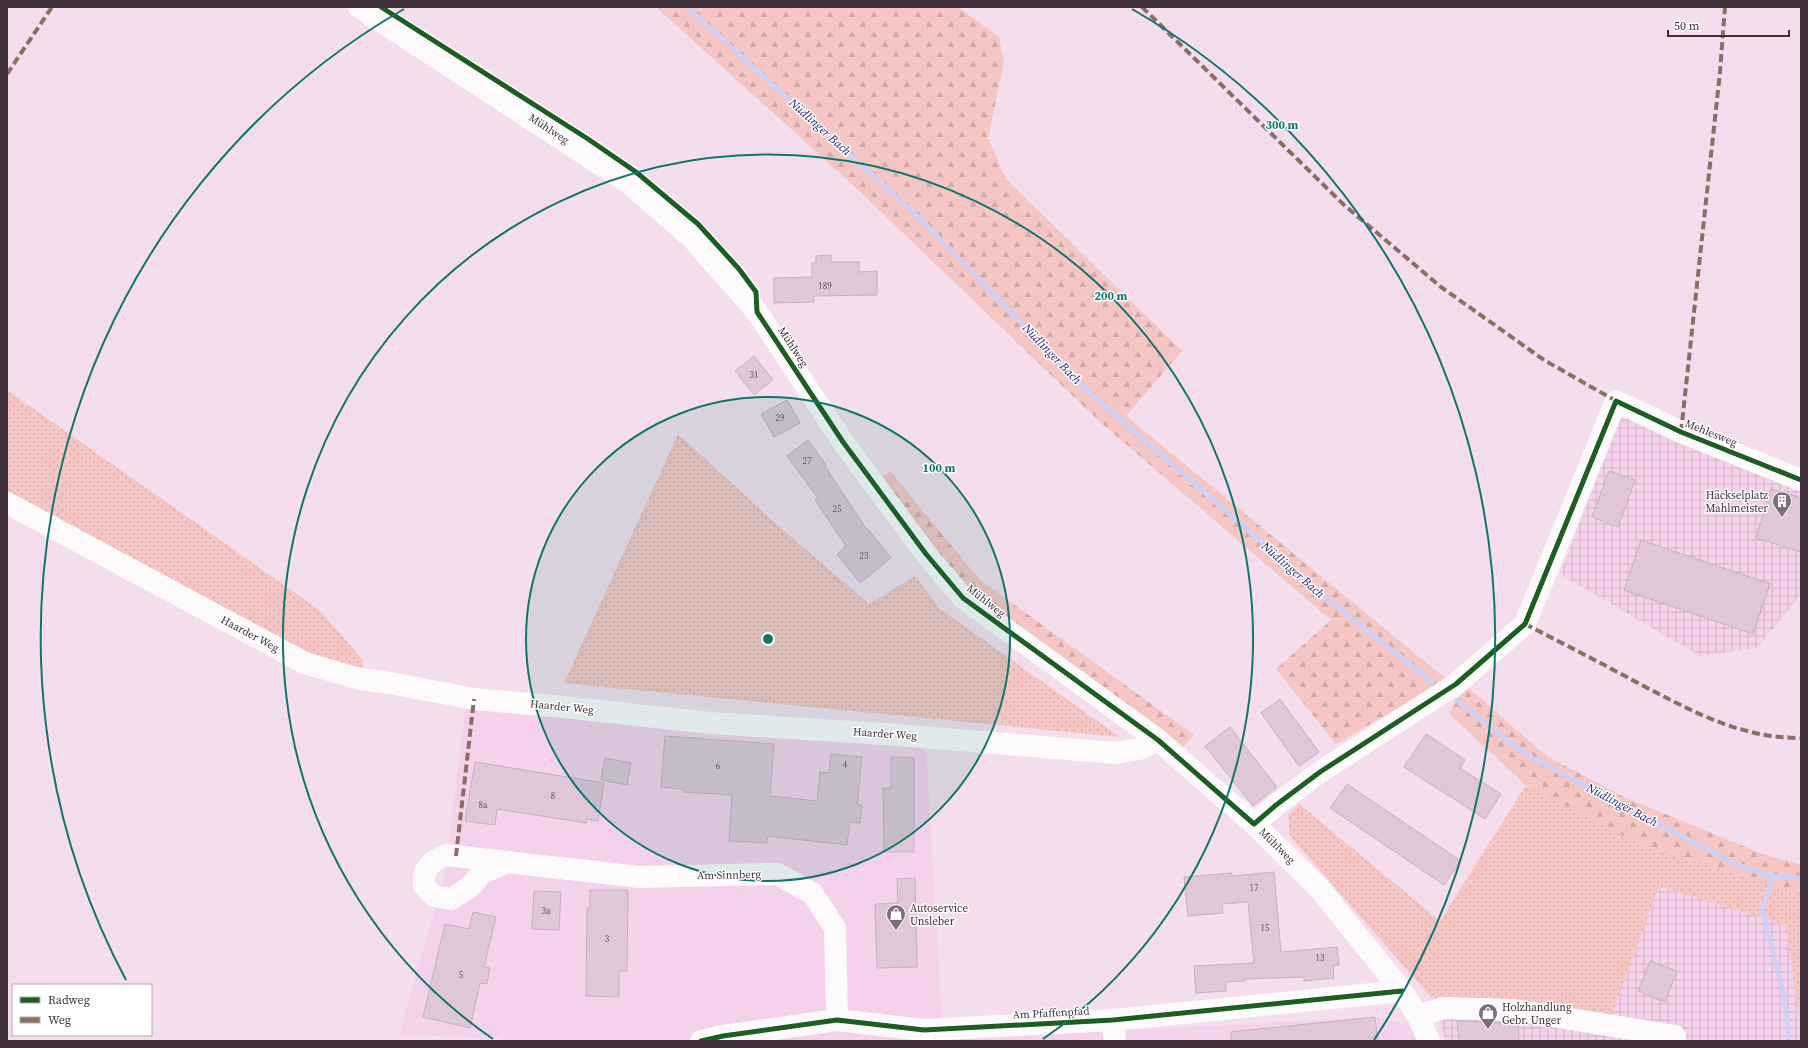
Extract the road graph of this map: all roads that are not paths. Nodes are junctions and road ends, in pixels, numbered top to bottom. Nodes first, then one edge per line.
1 (359, 7) edge
2 (1801, 480) edge
3 (7, 503) edge
4 (1158, 740) junction
5 (1254, 824) junction
6 (508, 862) dead end
7 (1402, 991) junction
8 (1418, 1016) junction
9 (837, 1020) junction
10 (1114, 1020) junction
11 (1665, 1037) edge
12 (701, 1041) edge
13 (1115, 1041) edge
14 (1429, 1041) edge

1 - 4 street, Mühlweg
2 - 5 street, Mehlesweg
3 - 4 street, Haarder Weg
4 - 5 street, Mühlweg
5 - 7 street, Mühlweg
6 - 9 street, Am Sinnberg
7 - 8 street, Mühlweg
7 - 10 street, Am Pfaffenpfad
8 - 11 street
8 - 14 street, Mühlweg
9 - 10 street, Am Pfaffenpfad
9 - 12 street, Am Pfaffenpfad
10 - 13 street

